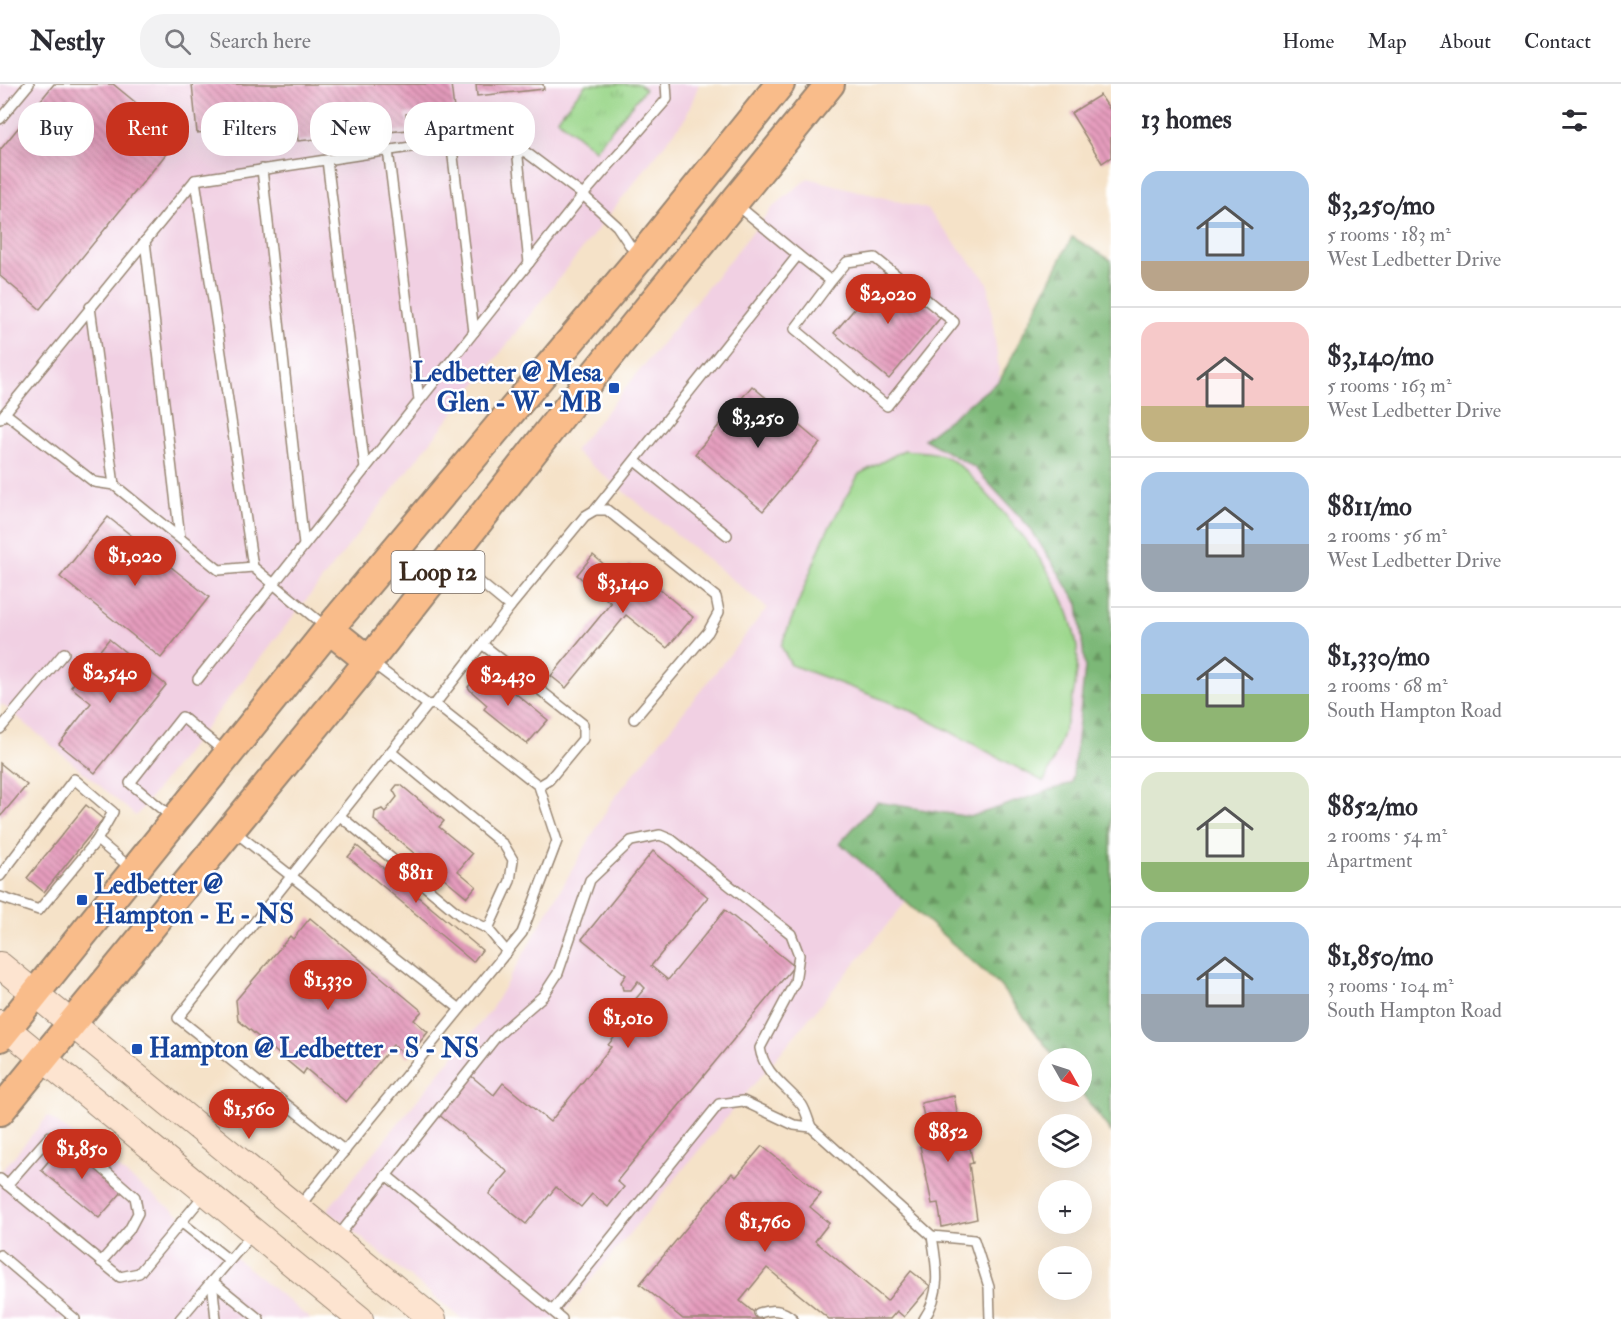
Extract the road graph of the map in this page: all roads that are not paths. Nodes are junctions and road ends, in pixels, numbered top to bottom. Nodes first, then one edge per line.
1 (29, 84) edge
2 (666, 84) edge
3 (831, 84) edge
4 (779, 85) edge
5 (0, 119) edge
6 (351, 156) edge
7 (389, 156) edge
8 (453, 156) edge
9 (518, 156) edge
10 (528, 156) edge
11 (327, 160) junction
12 (262, 170) junction
13 (195, 180) junction
14 (583, 195) junction
15 (734, 202) junction
16 (145, 241) junction
17 (798, 255) junction
18 (639, 259) junction
19 (529, 263) junction
20 (831, 281) junction
21 (90, 307) junction
22 (474, 332) junction
23 (419, 400) junction
24 (572, 402) junction
25 (2, 416) edge
26 (635, 461) junction
27 (365, 469) junction
28 (114, 485) junction
29 (595, 510) junction
30 (727, 535) dead end
31 (180, 538) junction
32 (304, 545) junction
33 (450, 557) junction
34 (253, 567) junction
35 (273, 584) junction
36 (510, 607) junction
37 (329, 629) junction
38 (482, 644) junction
39 (64, 652) dead end
40 (369, 661) junction
41 (198, 679) dead end
42 (431, 705) junction
43 (634, 719) dead end
44 (0, 729) edge
45 (391, 752) junction
46 (228, 755) junction
47 (539, 786) junction
48 (340, 816) junction
49 (176, 820) junction
50 (232, 829) junction
51 (97, 840) junction
52 (134, 872) junction
53 (0, 876) edge
54 (293, 876) junction
55 (0, 897) edge
56 (488, 929) junction
57 (507, 952) junction
58 (0, 965) edge
59 (36, 994) junction
60 (460, 1009) junction
61 (71, 1024) junction
62 (2, 1030) edge
63 (43, 1059) junction
64 (0, 1111) edge
65 (811, 1127) junction
66 (345, 1151) junction
67 (386, 1175) junction
68 (4, 1182) edge
69 (206, 1192) junction
70 (298, 1208) junction
71 (182, 1222) junction
72 (254, 1232) junction
73 (932, 1236) junction
74 (336, 1239) junction
75 (0, 1255) edge
76 (229, 1260) junction
77 (102, 1262) junction
78 (212, 1281) junction
79 (553, 1310) junction
80 (759, 1312) dead end
81 (75, 1319) edge
82 (180, 1319) edge
83 (216, 1319) edge
84 (259, 1319) edge
85 (360, 1319) edge
86 (433, 1319) edge
87 (562, 1319) edge
88 (793, 1319) edge
89 (924, 1319) edge
90 (990, 1319) edge

1 - 5 lane
2 - 14 lane
3 - 15 main road, Loop 12
4 - 15 main road
4 - 18 main road, Loop 12
6 - 11 lane
7 - 23 lane
8 - 22 lane
9 - 19 lane
10 - 14 lane
11 - 12 lane
11 - 27 lane
12 - 13 lane
12 - 32 lane
13 - 16 lane
13 - 34 lane
14 - 18 lane
14 - 19 lane
15 - 17 lane
15 - 24 main road, Loop 12
16 - 21 lane
16 - 31 lane
17 - 20 lane
17 - 26 lane
18 - 24 main road
18 - 37 main road, Loop 12
19 - 22 lane
20 - 20 lane
21 - 25 lane
21 - 28 lane
22 - 23 lane
23 - 27 lane
24 - 33 main road, Loop 12
25 - 28 lane
26 - 29 lane
26 - 30 lane
27 - 32 lane
28 - 31 lane
29 - 36 lane
29 - 43 lane
31 - 34 lane
32 - 35 lane
33 - 36 lane
33 - 40 main road, Loop 12
34 - 35 lane
35 - 37 lane
35 - 41 lane
36 - 38 lane
37 - 40 main road
37 - 46 main road, Loop 12
38 - 42 lane
38 - 47 lane
39 - 44 lane
40 - 42 lane
40 - 50 main road, Loop 12
42 - 45 lane
42 - 47 lane
45 - 48 lane
45 - 56 lane
46 - 49 main road, Loop 12
46 - 49 lane
47 - 57 lane
48 - 54 lane
48 - 56 lane
49 - 52 main road, Loop 12
50 - 54 lane
50 - 61 main road, Loop 12
51 - 52 lane
51 - 53 lane
51 - 55 lane
52 - 59 main road, Loop 12
54 - 60 lane
54 - 66 lane
56 - 57 lane
57 - 60 lane
58 - 59 main road
59 - 61 main road
59 - 62 main road, Loop 12
60 - 66 lane
61 - 63 main road, Loop 12
61 - 70 main road
62 - 63 main road
63 - 64 main road, Loop 12
63 - 69 main road
65 - 67 lane
65 - 73 lane
65 - 79 lane
66 - 70 lane
67 - 74 lane
67 - 79 lane
68 - 77 lane
68 - 77 lane
69 - 71 lane
69 - 72 main road
70 - 74 main road
71 - 76 lane
71 - 77 lane
72 - 76 lane
72 - 85 main road
73 - 89 lane
73 - 90 lane
74 - 86 main road
75 - 81 lane
76 - 78 lane
78 - 82 lane
78 - 83 lane
78 - 84 lane
79 - 87 lane
80 - 88 lane

